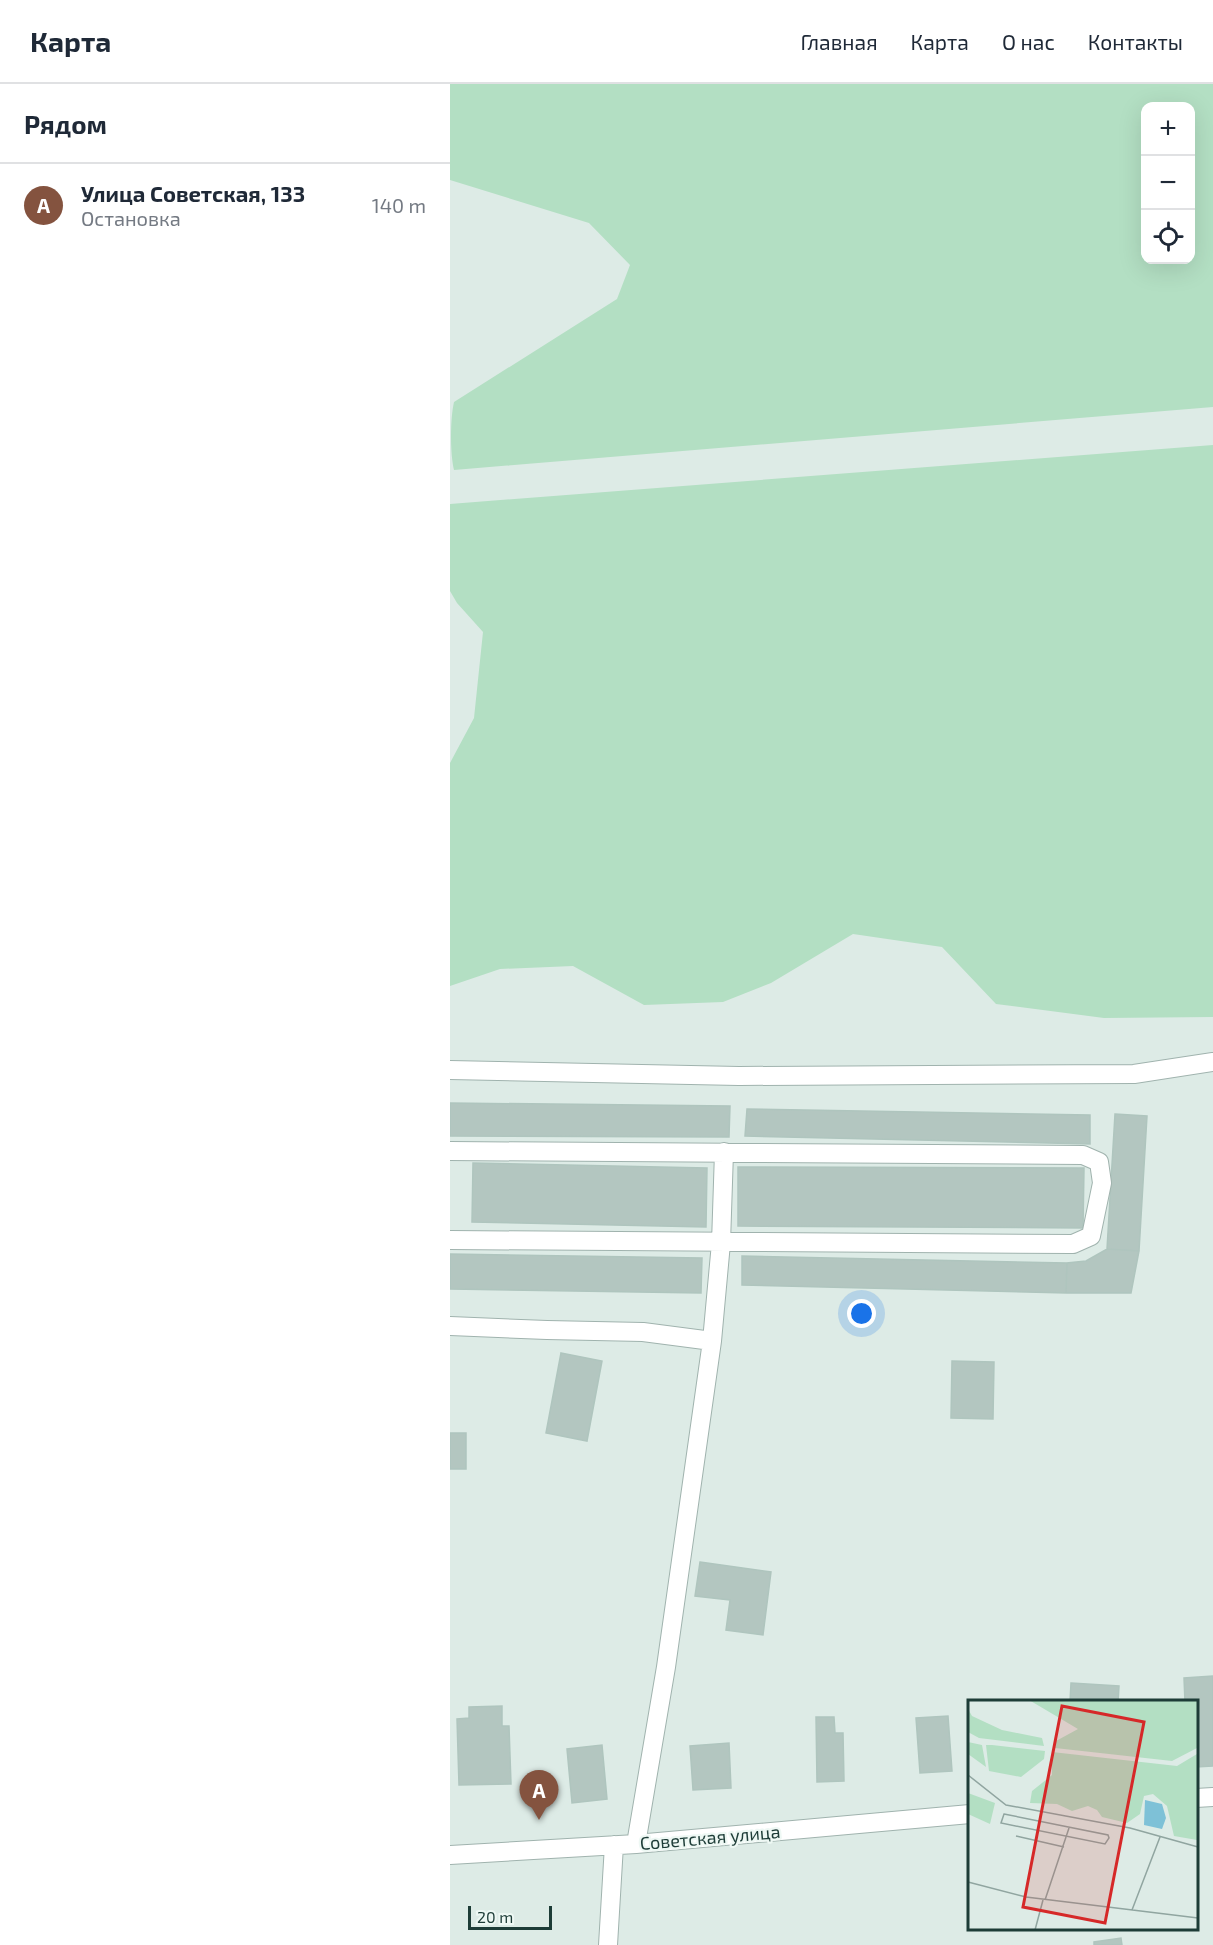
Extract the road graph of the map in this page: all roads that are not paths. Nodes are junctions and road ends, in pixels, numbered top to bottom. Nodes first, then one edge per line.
1 (1213, 1062) edge
2 (450, 1070) edge
3 (450, 1150) edge
4 (724, 1152) junction
5 (450, 1240) edge
6 (721, 1243) junction
7 (450, 1326) edge
8 (712, 1341) junction
9 (1213, 1797) edge
10 (1198, 1798) edge
11 (968, 1814) edge
12 (636, 1844) junction
13 (614, 1845) junction
14 (450, 1855) edge
15 (608, 1945) edge

1 - 2 street
3 - 4 street
4 - 6 street
4 - 6 street
5 - 6 street
6 - 8 street
7 - 8 street
8 - 12 street
9 - 10 street
11 - 12 street, Советская улица
12 - 13 street, Советская улица
13 - 14 street, Советская улица
13 - 15 street

